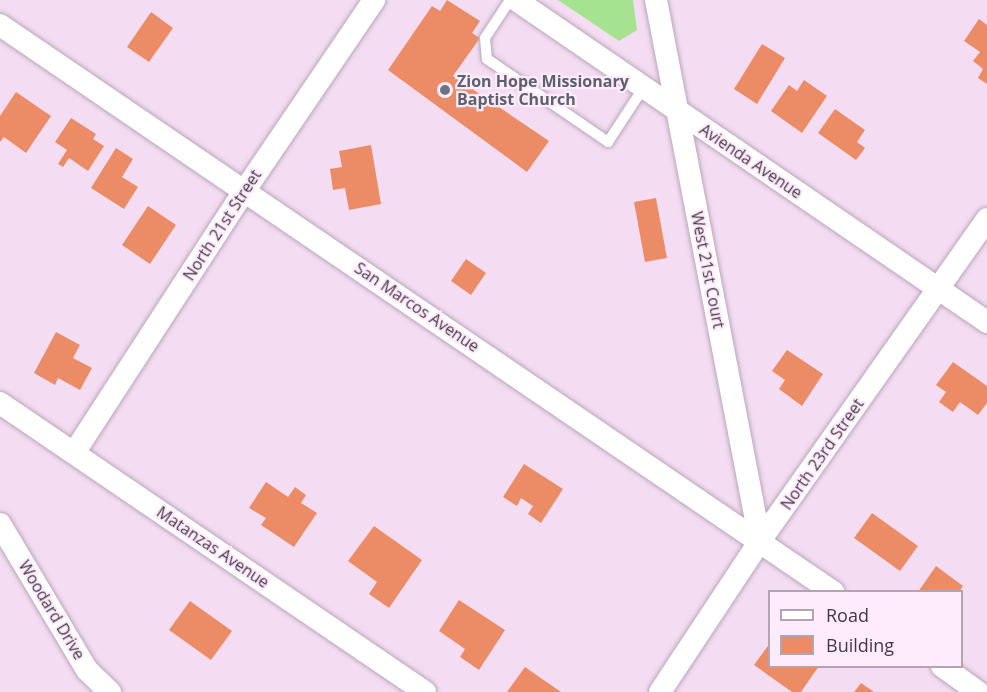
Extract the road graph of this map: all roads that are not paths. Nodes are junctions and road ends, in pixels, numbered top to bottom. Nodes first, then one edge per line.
1 (374, 0) edge
2 (510, 0) edge
3 (516, 0) edge
4 (656, 0) edge
5 (0, 25) edge
6 (644, 87) junction
7 (677, 110) junction
8 (245, 190) junction
9 (987, 219) edge
10 (939, 289) junction
11 (987, 322) edge
12 (0, 403) edge
13 (75, 453) junction
14 (0, 524) edge
15 (760, 541) junction
16 (832, 590) edge
17 (945, 668) edge
18 (110, 692) edge
19 (425, 692) edge
20 (660, 692) edge
21 (978, 692) edge

1 - 8 street, North 21st Street
2 - 6 lane
3 - 6 street, Avienda Avenue
4 - 7 street, West 21st Court
5 - 8 street, San Marcos Avenue
6 - 7 street, Avienda Avenue
7 - 10 street, Avienda Avenue
7 - 15 street, West 21st Court
8 - 13 street, North 21st Street
8 - 15 street, San Marcos Avenue
9 - 10 street, North 23rd Street
10 - 11 street, Avienda Avenue
10 - 15 street, North 23rd Street
12 - 13 street, Matanzas Avenue
13 - 19 street, Matanzas Avenue
14 - 18 street, Woodard Drive
15 - 16 street, San Marcos Avenue
15 - 20 street, North 23rd Street
17 - 21 street

